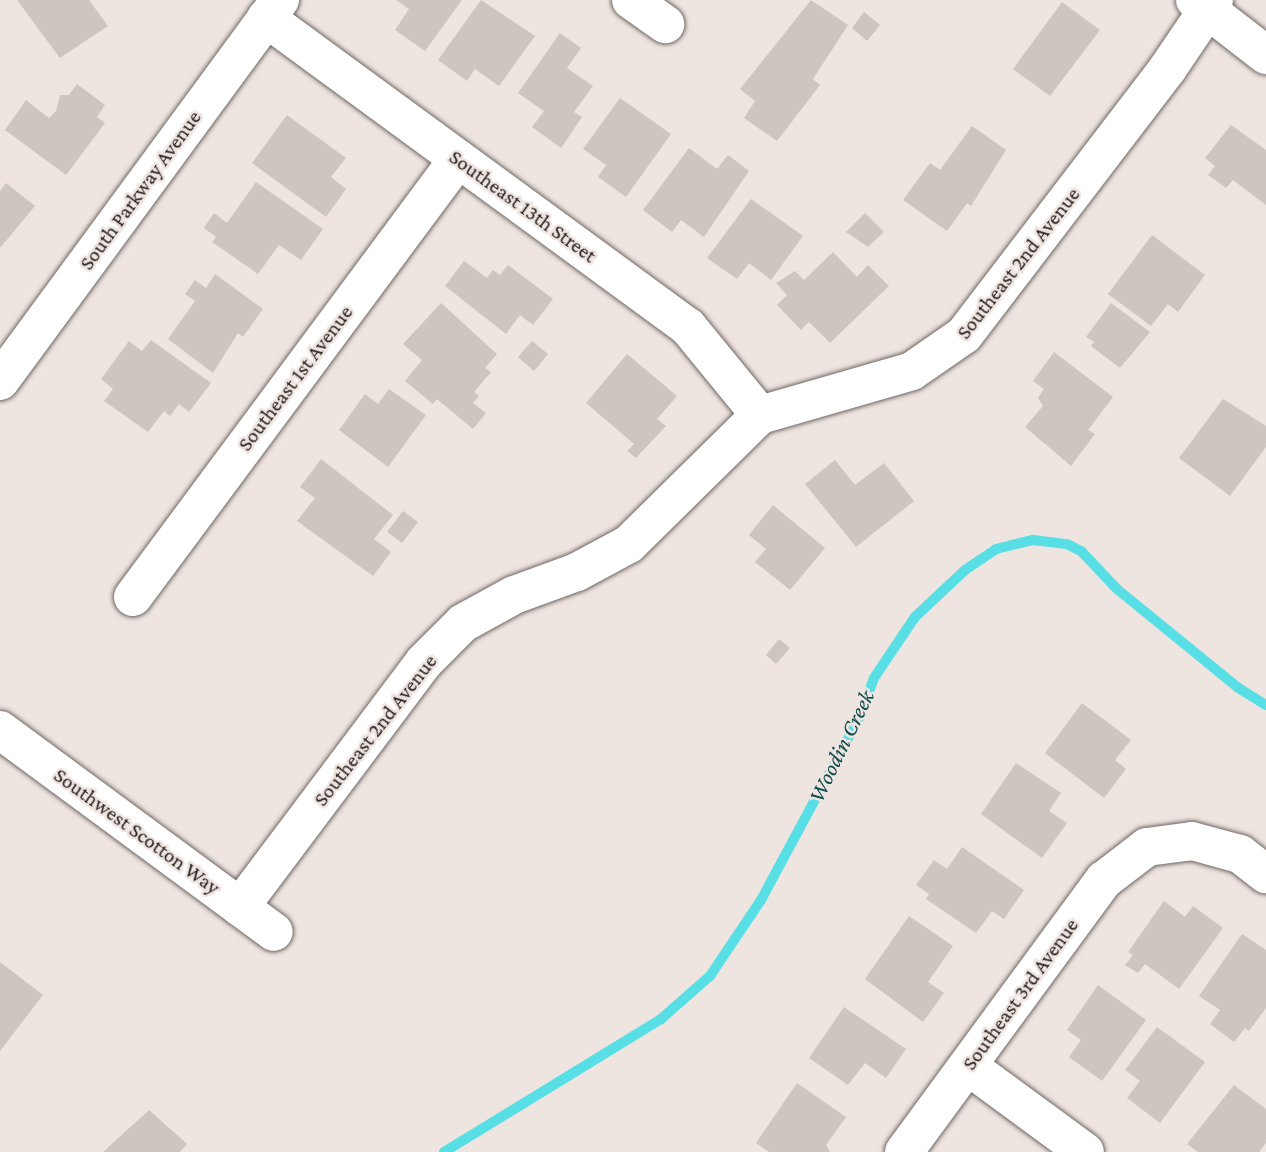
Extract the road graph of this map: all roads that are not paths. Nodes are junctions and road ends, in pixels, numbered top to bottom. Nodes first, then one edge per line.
1 (631, 0) edge
2 (1205, 3) edge
3 (273, 9) edge
4 (665, 24) dead end
5 (1266, 55) edge
6 (458, 159) junction
7 (0, 381) edge
8 (760, 415) junction
9 (133, 597) dead end
10 (0, 730) edge
11 (1266, 874) edge
12 (240, 907) junction
13 (274, 932) dead end
14 (968, 1066) junction
15 (904, 1152) edge
16 (1085, 1152) edge

1 - 4 street
2 - 5 street
2 - 8 street, Southeast 2nd Avenue
3 - 6 street, Southeast 13th Street
3 - 7 street, South Parkway Avenue
6 - 8 street, Southeast 13th Street
6 - 9 street, Southeast 1st Avenue
8 - 12 street, Southeast 2nd Avenue
10 - 12 street, Southwest Scotton Way
11 - 14 street, Southeast 3rd Avenue
12 - 13 street, Southwest Scotton Way
14 - 15 street, Southeast 3rd Avenue
14 - 16 street

